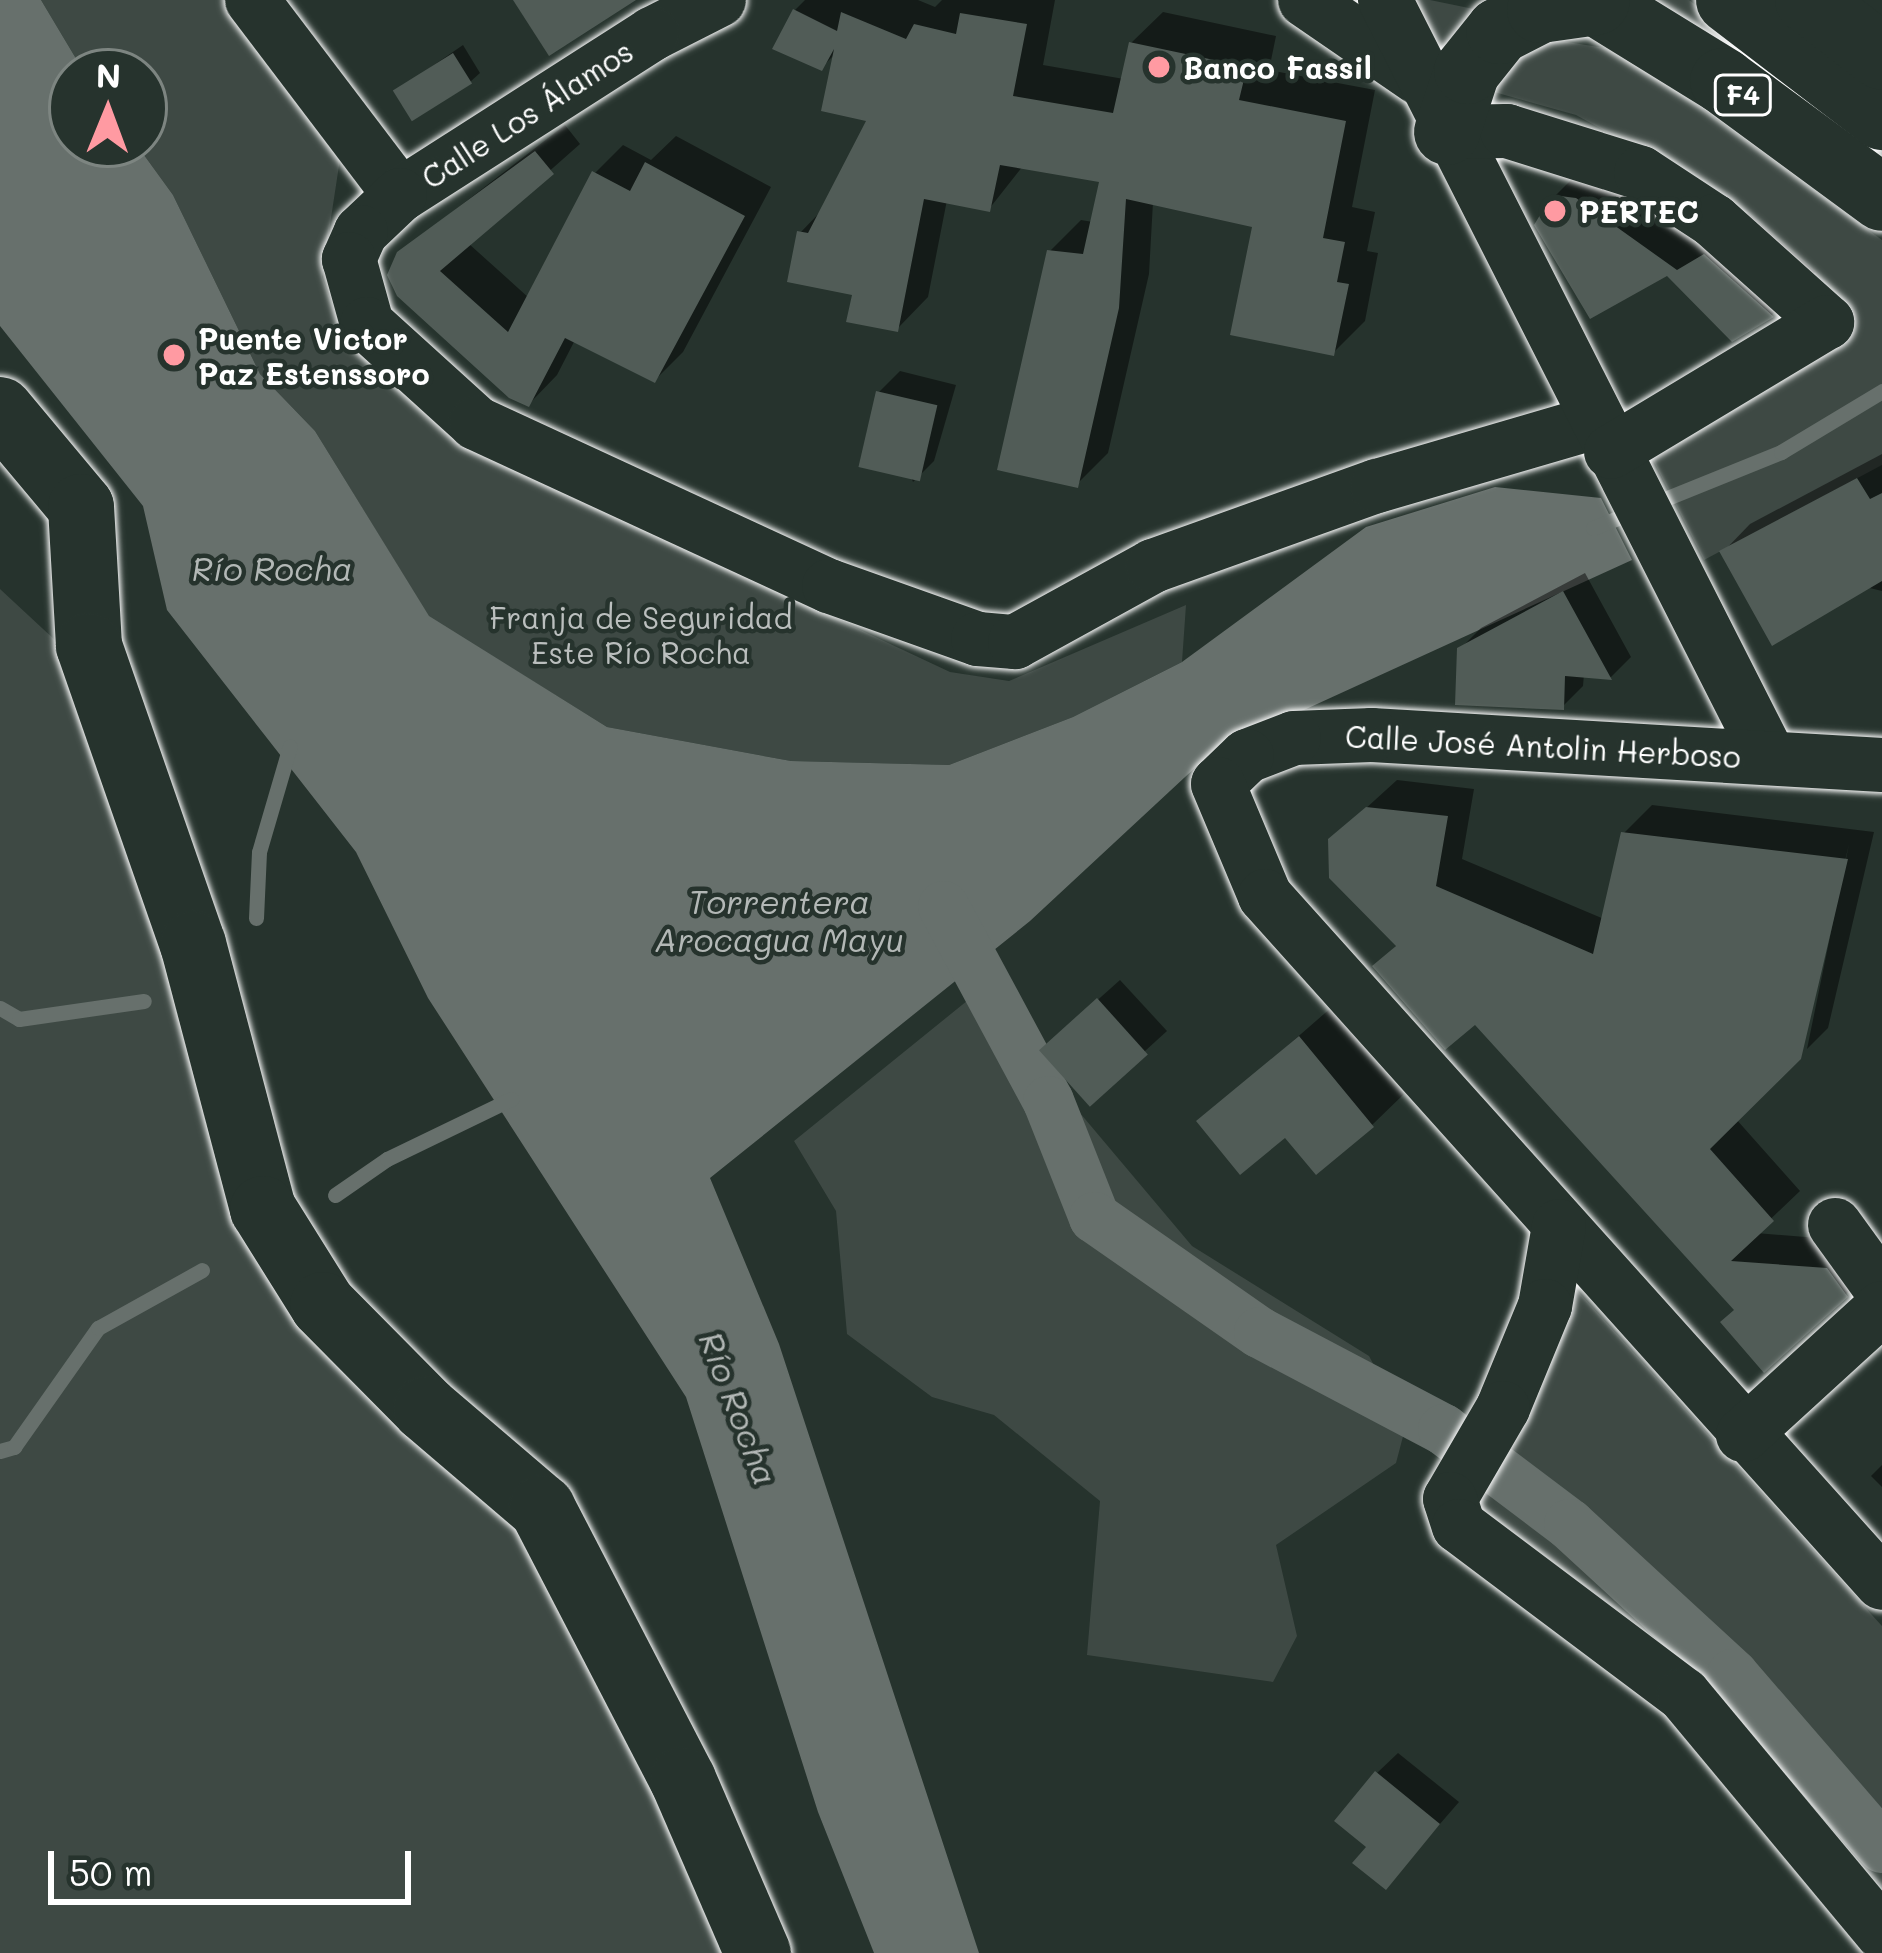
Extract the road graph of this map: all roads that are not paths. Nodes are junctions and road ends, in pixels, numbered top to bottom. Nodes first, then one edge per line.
1 (252, 0) edge
2 (719, 0) edge
3 (1305, 0) edge
4 (1385, 0) edge
5 (1729, 0) edge
6 (1808, 0) edge
7 (1866, 0) edge
8 (1594, 1) edge
9 (1882, 12) edge
10 (1882, 57) edge
11 (1435, 107) junction
12 (1882, 117) edge
13 (400, 195) junction
14 (1882, 198) edge
15 (0, 410) edge
16 (1612, 453) junction
17 (1768, 757) junction
18 (1882, 765) edge
19 (1559, 1226) junction
20 (1835, 1226) dead end
21 (1882, 1290) edge
22 (1882, 1308) edge
23 (1743, 1435) junction
24 (1882, 1583) edge
25 (1882, 1933) edge
26 (758, 1953) edge

1 - 13 street
2 - 13 street, Calle Los Álamos
3 - 11 street
4 - 11 street
5 - 12 main road, F4
6 - 10 main road
7 - 9 lane
8 - 11 main road
8 - 14 main road, F4
11 - 16 street
11 - 16 street, Calle Los Álamos
13 - 16 street, Calle Los Álamos
15 - 26 main road
16 - 17 street
17 - 18 street, Calle José Antolin Herboso
17 - 19 street, Calle José Antolin Herboso
19 - 23 street
19 - 25 street
20 - 21 street
22 - 23 street
23 - 24 street

